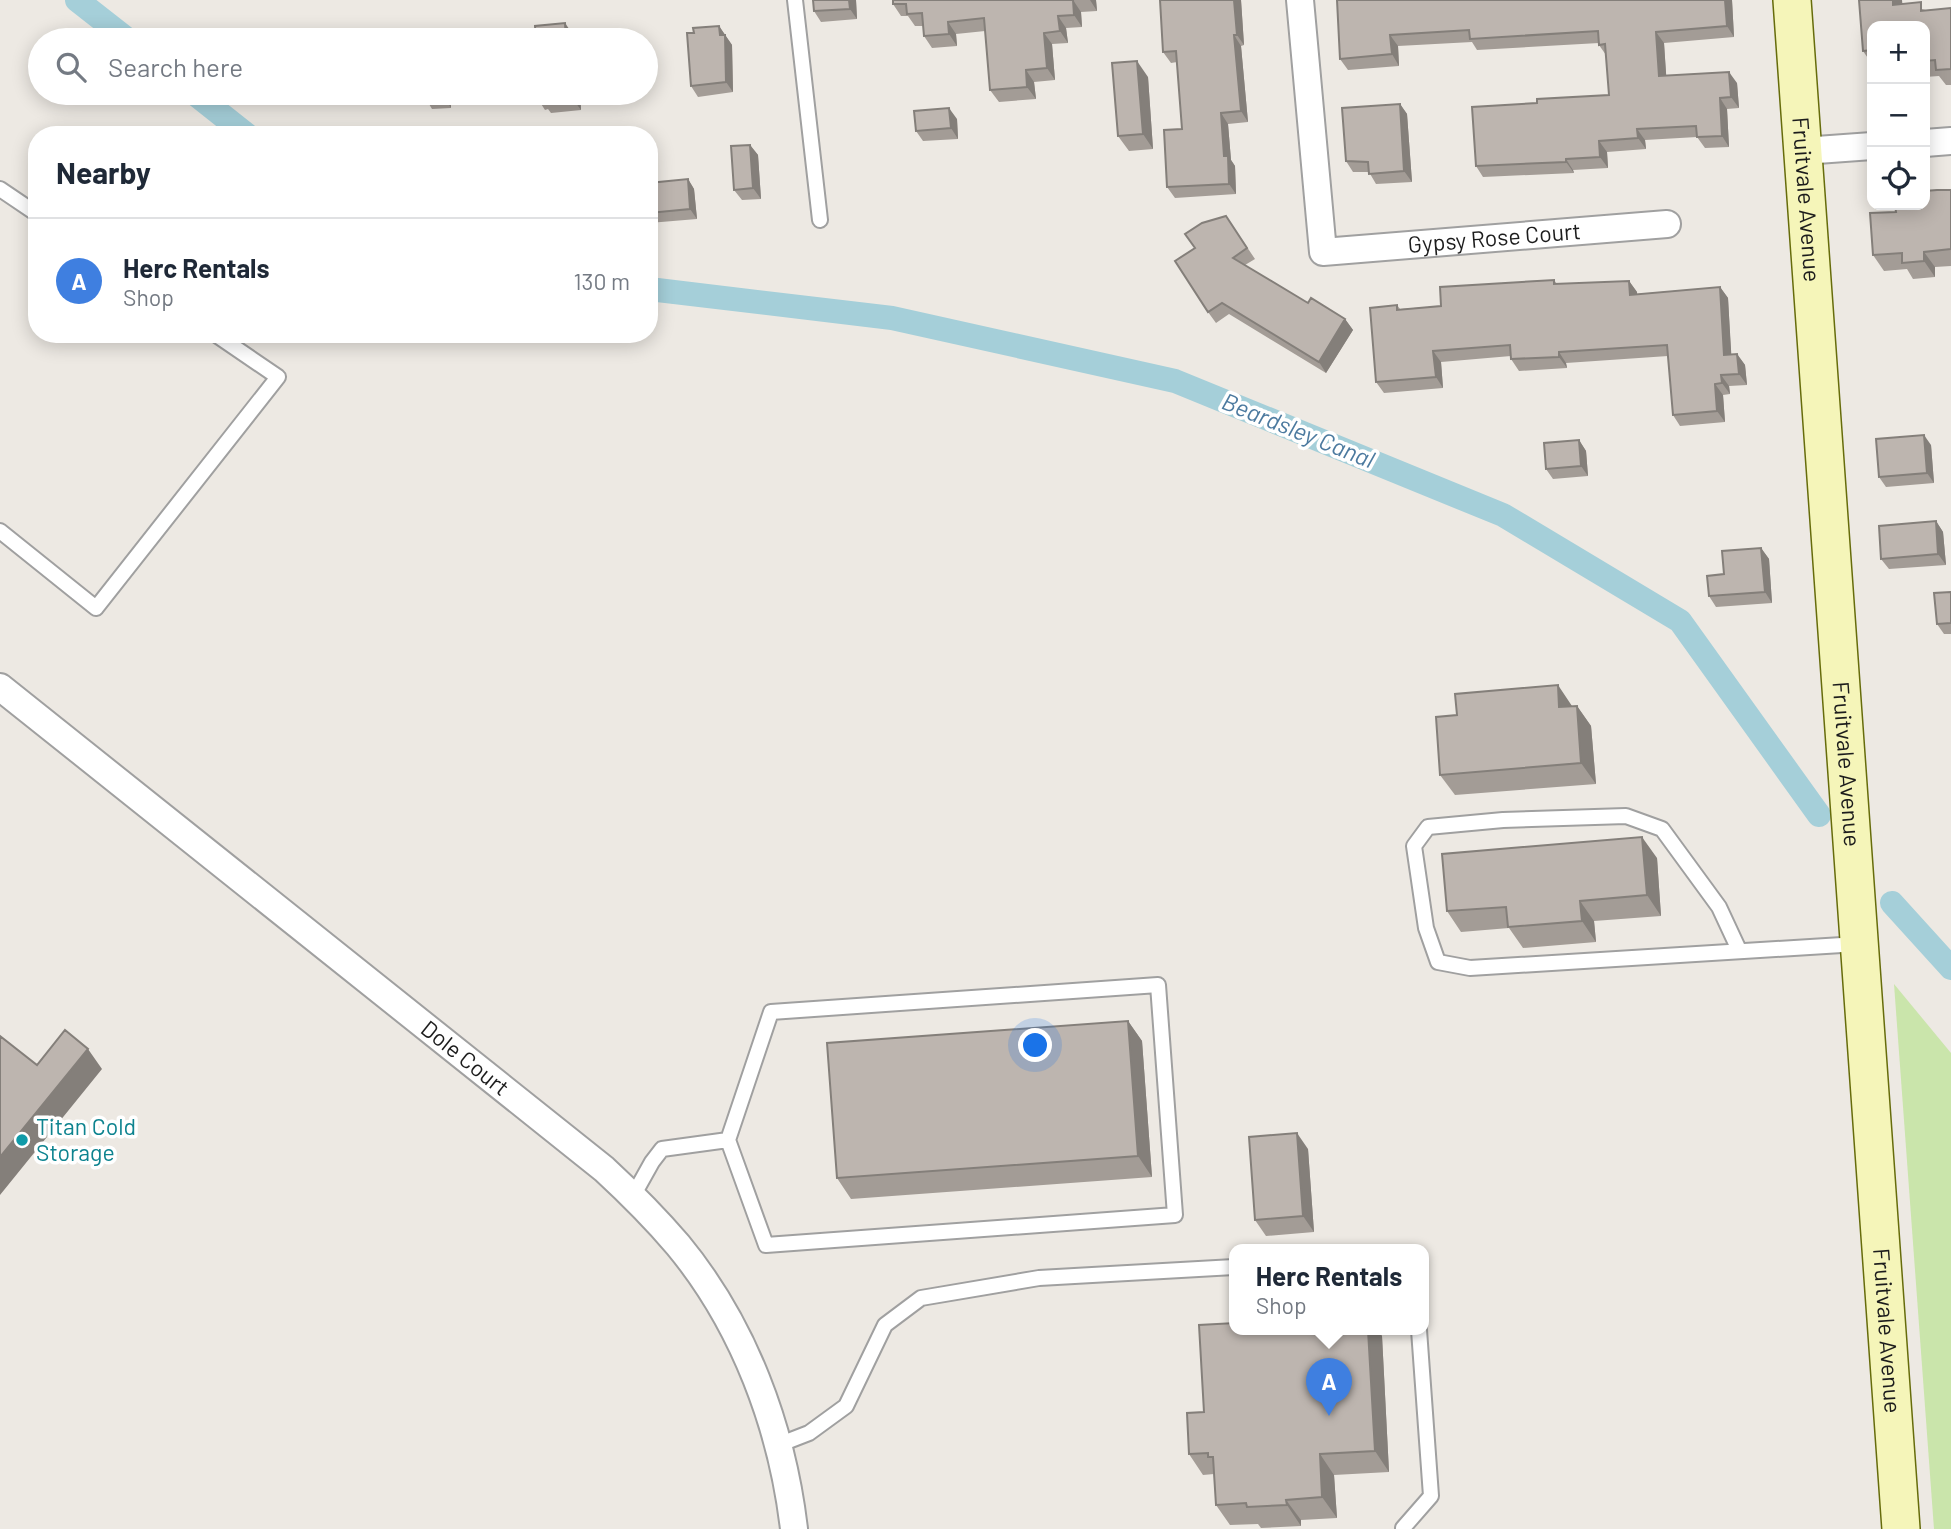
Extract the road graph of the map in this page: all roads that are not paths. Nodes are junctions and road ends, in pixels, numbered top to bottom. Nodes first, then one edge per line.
1 (795, 0) edge
2 (1300, 0) edge
3 (1792, 0) edge
4 (1951, 141) edge
5 (1930, 143) edge
6 (1867, 146) edge
7 (1803, 151) junction
8 (0, 189) edge
9 (28, 208) edge
10 (820, 220) dead end
11 (1667, 225) dead end
12 (228, 343) edge
13 (0, 531) edge
14 (0, 687) edge
15 (1858, 944) junction
16 (1739, 950) junction
17 (728, 1140) junction
18 (633, 1196) junction
19 (1229, 1268) edge
20 (1419, 1335) edge
21 (778, 1445) junction
22 (794, 1529) edge
23 (1400, 1529) edge
24 (1901, 1529) edge

1 - 10 lane
2 - 11 street, Gypsy Rose Court
3 - 7 main road, Fruitvale Avenue
4 - 5 street
6 - 7 street
7 - 15 main road, Fruitvale Avenue
8 - 9 lane
12 - 13 lane
14 - 18 street, Dole Court
15 - 16 lane
15 - 24 main road, Fruitvale Avenue
16 - 16 lane
17 - 17 lane
17 - 18 lane
18 - 21 street, Dole Court
19 - 21 lane
20 - 23 lane
21 - 22 street, Dole Court

